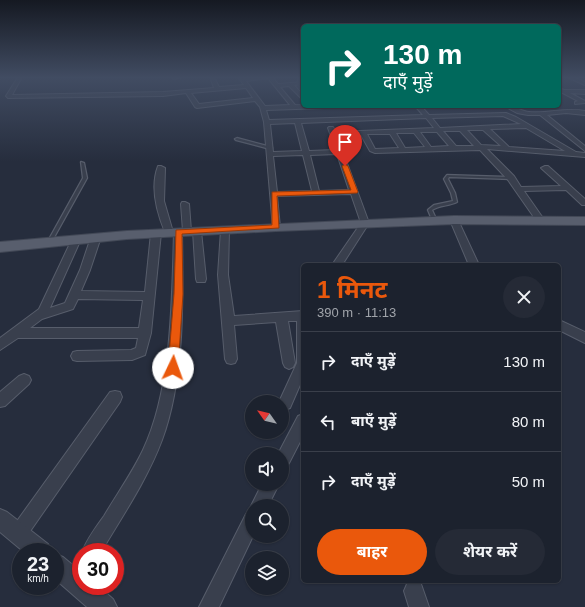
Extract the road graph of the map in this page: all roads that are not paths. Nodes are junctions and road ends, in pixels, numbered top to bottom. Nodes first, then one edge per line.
1 (261, 105) edge
2 (294, 107) joint
3 (301, 107) edge
4 (263, 108) junction
5 (420, 108) edge
6 (512, 108) edge
7 (447, 111) dead end
8 (541, 113) junction
9 (585, 113) edge
10 (452, 116) junction
11 (428, 117) junction
12 (328, 120) junction
13 (298, 121) junction
14 (267, 122) junction
15 (528, 126) junction
16 (461, 128) junction
17 (484, 128) junction
18 (439, 129) junction
19 (415, 130) junction
20 (391, 131) junction
21 (363, 132) junction
22 (333, 134) junction
23 (237, 140) dead end
24 (481, 148) junction
25 (508, 148) junction
26 (455, 149) junction
27 (585, 149) edge
28 (430, 150) junction
29 (270, 151) junction
30 (404, 151) junction
31 (340, 152) junction
32 (306, 153) junction
33 (574, 154) junction
34 (585, 155) edge
35 (82, 163) dead end
36 (161, 168) dead end
37 (545, 168) dead end
38 (511, 178) junction
39 (568, 188) junction
40 (520, 189) junction
41 (354, 192) junction
42 (316, 193) junction
43 (274, 194) junction
44 (585, 203) edge
45 (185, 204) dead end
46 (454, 220) junction
47 (435, 221) junction
48 (541, 221) junction
49 (585, 221) edge
50 (365, 223) junction
51 (276, 227) junction
52 (225, 230) junction
53 (177, 232) junction
54 (96, 237) junction
55 (76, 239) junction
56 (50, 241) junction
57 (0, 246) edge
58 (338, 263) edge
59 (473, 263) edge
60 (201, 279) dead end
61 (74, 295) junction
62 (149, 296) junction
63 (40, 315) junction
64 (301, 315) edge
65 (281, 316) junction
66 (228, 321) junction
67 (561, 326) edge
68 (15, 333) junction
69 (145, 333) junction
70 (585, 338) edge
71 (0, 345) edge
72 (77, 356) dead end
73 (231, 359) dead end
74 (289, 363) dead end
75 (301, 365) edge
76 (24, 380) dead end
77 (288, 395) edge
78 (115, 397) dead end
79 (0, 401) edge
80 (301, 425) edge
81 (289, 448) edge
82 (6, 526) edge
83 (245, 534) edge
84 (28, 543) edge
85 (96, 543) edge
86 (95, 595) edge
87 (105, 607) edge
88 (209, 607) edge

1 - 4 street
2 - 3 street
2 - 4 street
4 - 14 street
5 - 11 street
6 - 8 street
7 - 10 street
8 - 9 street
8 - 27 street
10 - 11 street
10 - 15 street
11 - 12 street
11 - 18 street
12 - 13 street
12 - 22 street
13 - 14 street
13 - 32 street
14 - 29 street
15 - 17 street
15 - 33 street
16 - 17 street
16 - 18 street
16 - 24 street
17 - 25 street
18 - 19 street
18 - 26 street
19 - 20 street
19 - 28 street
20 - 21 street
20 - 30 street
21 - 22 street
21 - 30 street
22 - 31 street
23 - 29 lane
24 - 25 street
24 - 26 street
24 - 38 street
25 - 33 street
26 - 28 street
28 - 30 street
29 - 32 street
29 - 43 street
31 - 32 street
31 - 41 street
32 - 42 street
33 - 34 street
35 - 56 lane
36 - 53 street
37 - 39 street
38 - 40 street
38 - 47 lane
39 - 40 street
39 - 44 street
40 - 48 street
41 - 42 street
41 - 50 street
42 - 43 street
43 - 51 street
45 - 53 street
46 - 47 main road
46 - 48 main road
46 - 59 street
47 - 50 main road
48 - 49 main road
50 - 51 main road
50 - 58 street
51 - 52 main road
52 - 53 main road
52 - 66 street
53 - 54 main road
53 - 60 street
53 - 62 street
53 - 85 street
54 - 55 main road
54 - 61 street
55 - 56 main road
55 - 63 street
56 - 57 main road
61 - 62 street
61 - 63 street
62 - 69 street
63 - 68 street
64 - 65 street
65 - 66 street
65 - 74 street
66 - 73 street
67 - 70 street
68 - 69 street
68 - 71 street
69 - 72 street
75 - 77 street
76 - 79 street
78 - 82 street
80 - 81 street
82 - 84 street
83 - 88 street
86 - 87 street

